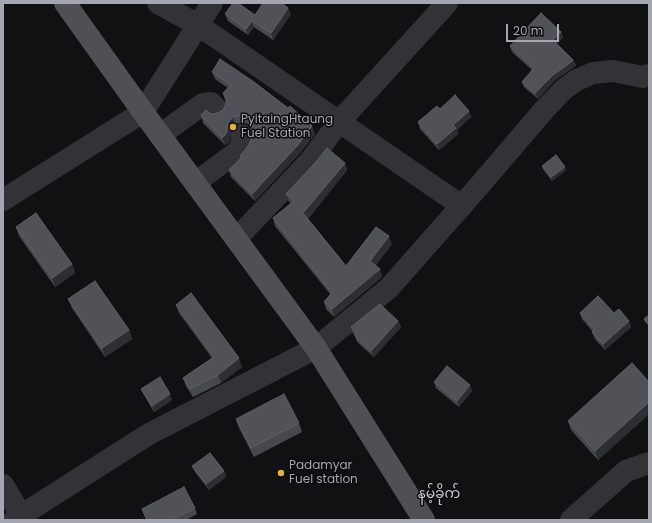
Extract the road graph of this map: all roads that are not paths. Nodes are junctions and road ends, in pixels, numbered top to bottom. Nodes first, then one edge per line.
1 (65, 3) edge
2 (158, 3) edge
3 (212, 3) edge
4 (447, 3) edge
5 (198, 25) junction
6 (649, 75) edge
7 (217, 109) dead end
8 (143, 112) junction
9 (339, 122) junction
10 (160, 135) junction
11 (242, 135) dead end
12 (195, 183) junction
13 (3, 200) edge
14 (462, 206) junction
15 (236, 239) junction
16 (316, 348) junction
17 (649, 463) edge
18 (3, 485) edge
19 (20, 518) edge
20 (424, 520) edge
21 (571, 520) edge

1 - 8 main road
2 - 5 street
3 - 5 street
4 - 9 street
5 - 8 street
5 - 9 street
6 - 14 street
7 - 10 street
8 - 10 main road
8 - 13 street
9 - 14 street
9 - 15 street
10 - 12 main road
11 - 12 street
12 - 15 main road
14 - 16 street
15 - 16 main road
16 - 19 street
16 - 20 main road
17 - 21 street
18 - 19 street

